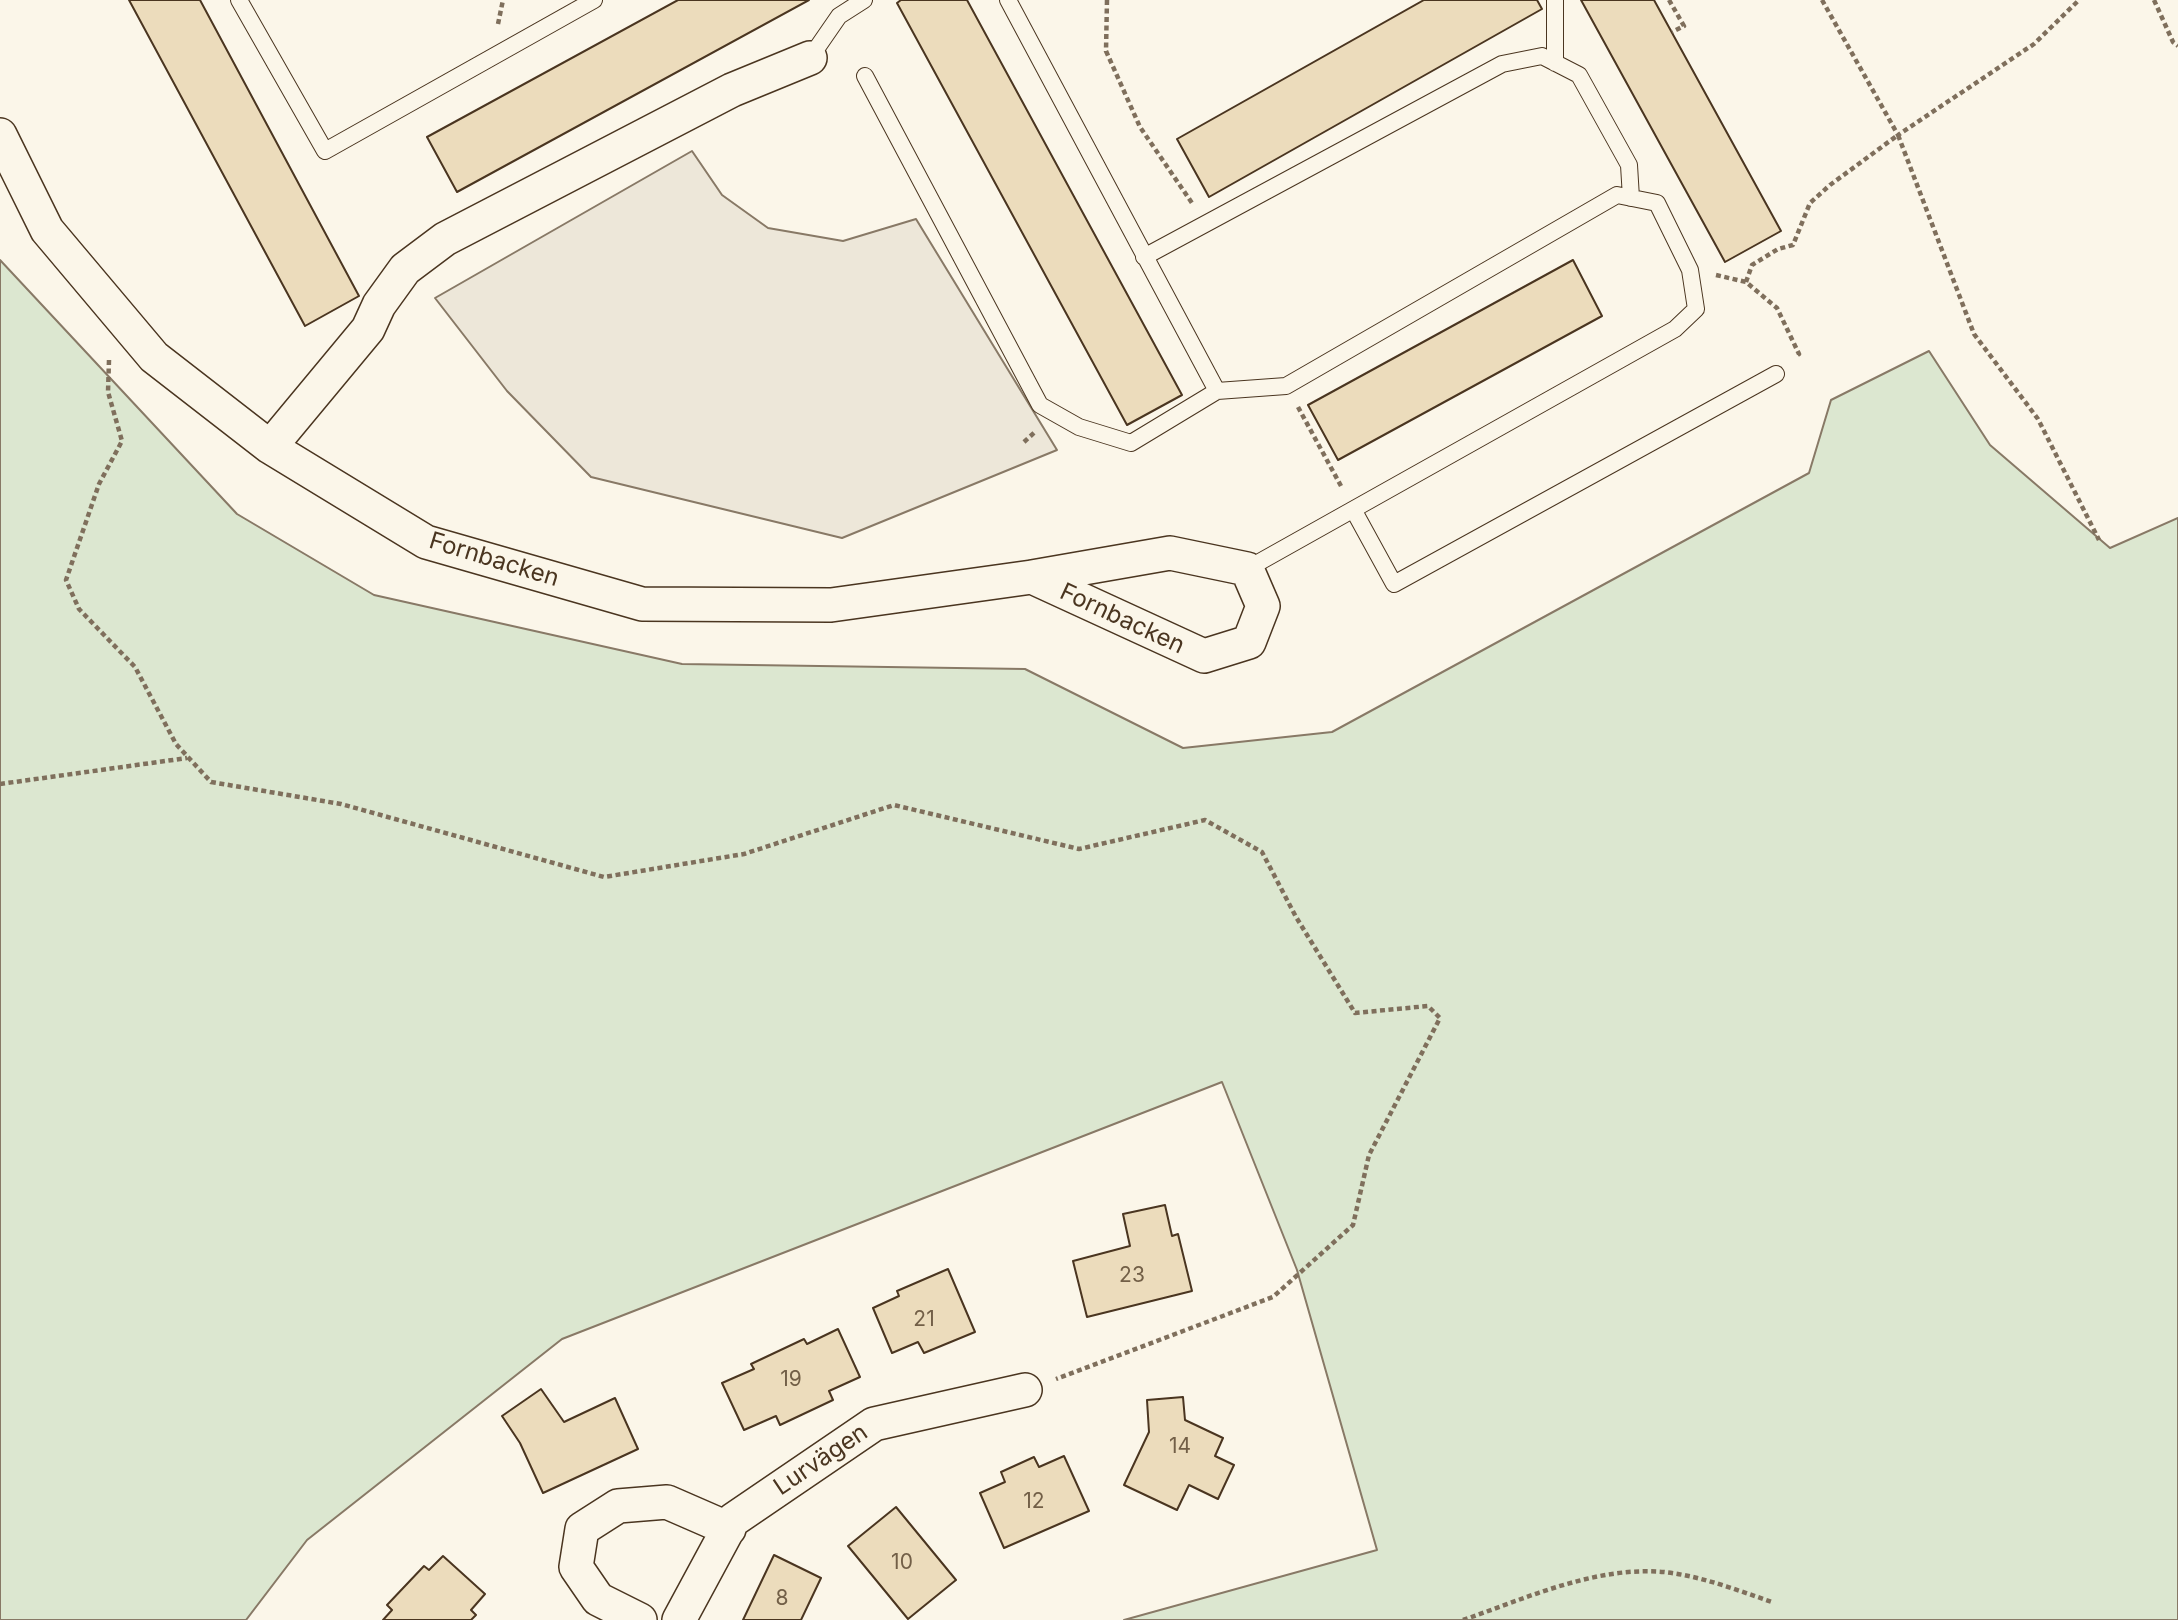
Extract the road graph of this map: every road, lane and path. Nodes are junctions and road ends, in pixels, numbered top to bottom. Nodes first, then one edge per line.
1 (239, 0) edge
2 (594, 0) edge
3 (864, 0) edge
4 (1008, 0) edge
5 (1107, 0) edge
6 (1555, 0) edge
7 (1669, 0) edge
8 (1822, 0) edge
9 (2079, 0) edge
10 (2154, 0) edge
11 (1672, 32) dead end
12 (2178, 46) edge
13 (810, 58) joint
14 (1555, 63) junction
15 (865, 76) dead end
16 (0, 135) edge
17 (1898, 135) junction
18 (1631, 198) junction
19 (1206, 223) junction
20 (1144, 257) junction
21 (1690, 270) junction
22 (1746, 282) junction
23 (111, 306) junction
24 (1776, 373) joint
25 (1286, 386) junction
26 (1217, 391) junction
27 (270, 447) junction
28 (1354, 511) junction
29 (2099, 540) dead end
30 (1247, 569) junction
31 (1032, 578) junction
32 (188, 758) junction
33 (0, 784) edge
34 (1025, 1390) joint
35 (729, 1530) junction
36 (1772, 1602) dead end
37 (640, 1620) edge
38 (679, 1620) edge
39 (1463, 1620) edge

1 - 2 lane
3 - 13 lane
4 - 20 lane
5 - 19 path
6 - 14 lane
7 - 11 path
8 - 17 path
9 - 17 path
10 - 12 path
13 - 27 street
14 - 18 lane
14 - 19 lane
15 - 26 lane
16 - 23 street, Fornbacken
17 - 22 path
17 - 29 path
18 - 21 lane
18 - 25 lane
19 - 20 lane
20 - 26 lane
21 - 22 path
21 - 28 lane
22 - 24 path
23 - 27 street, Fornbacken
23 - 32 path
24 - 28 lane
25 - 26 lane
25 - 28 path
27 - 31 street, Fornbacken
28 - 30 lane
30 - 31 street, Fornbacken
30 - 31 street, Fornbacken
32 - 33 path
32 - 34 path
34 - 35 street, Lurvägen
35 - 37 street
35 - 38 street, Lurvägen
36 - 39 path

